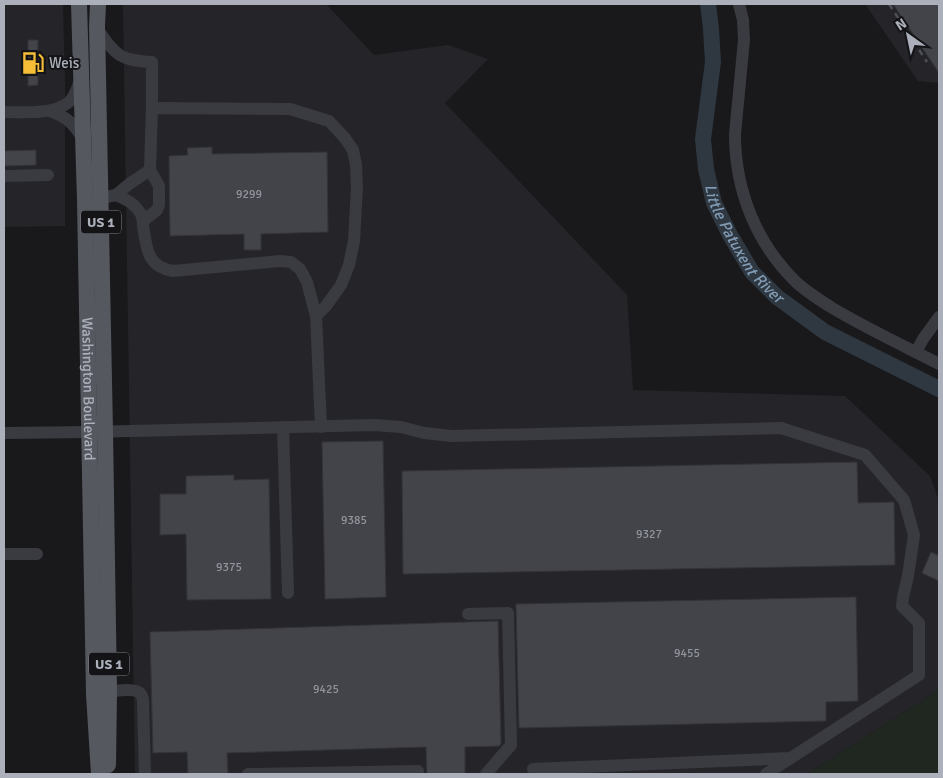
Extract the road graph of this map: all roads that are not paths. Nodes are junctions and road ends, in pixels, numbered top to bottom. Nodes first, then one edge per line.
1 (79, 4) edge
2 (98, 4) edge
3 (739, 4) edge
4 (97, 28) junction
5 (80, 81) junction
6 (152, 108) junction
7 (50, 111) junction
8 (4, 112) edge
9 (83, 140) junction
10 (150, 170) junction
11 (48, 175) dead end
12 (4, 176) edge
13 (108, 196) junction
14 (143, 221) junction
15 (316, 316) junction
16 (939, 317) edge
17 (916, 352) junction
18 (939, 364) edge
19 (321, 427) junction
20 (283, 428) junction
21 (105, 431) junction
22 (4, 432) edge
23 (89, 432) junction
24 (4, 554) edge
25 (37, 554) dead end
26 (288, 593) dead end
27 (468, 614) dead end
28 (109, 691) junction
29 (791, 758) junction
30 (533, 769) dead end
31 (418, 771) dead end
32 (99, 774) edge
33 (108, 774) edge
34 (145, 774) edge
35 (248, 774) edge
36 (328, 774) edge
37 (486, 774) edge
38 (766, 774) edge

1 - 5 main road, Washington Boulevard / US 1
2 - 4 main road, Washington Boulevard / US 1
3 - 17 street
4 - 6 street
4 - 13 main road, Washington Boulevard / US 1
5 - 7 street
5 - 9 main road, Washington Boulevard / US 1
6 - 10 street
6 - 15 street
7 - 8 street
7 - 9 street
9 - 23 main road, Washington Boulevard / US 1
10 - 13 street
10 - 14 street
11 - 12 street
13 - 14 street
13 - 21 main road, Washington Boulevard / US 1
14 - 15 street
15 - 19 street
16 - 17 street
17 - 18 street
19 - 20 street
19 - 29 street
20 - 21 street
20 - 26 street
21 - 23 street
21 - 28 main road, Washington Boulevard / US 1
22 - 23 street
23 - 32 main road, Washington Boulevard / US 1
24 - 25 street
27 - 37 street
28 - 33 main road, Washington Boulevard / US 1
28 - 34 street
29 - 30 street
29 - 38 street
31 - 36 street
35 - 36 street

